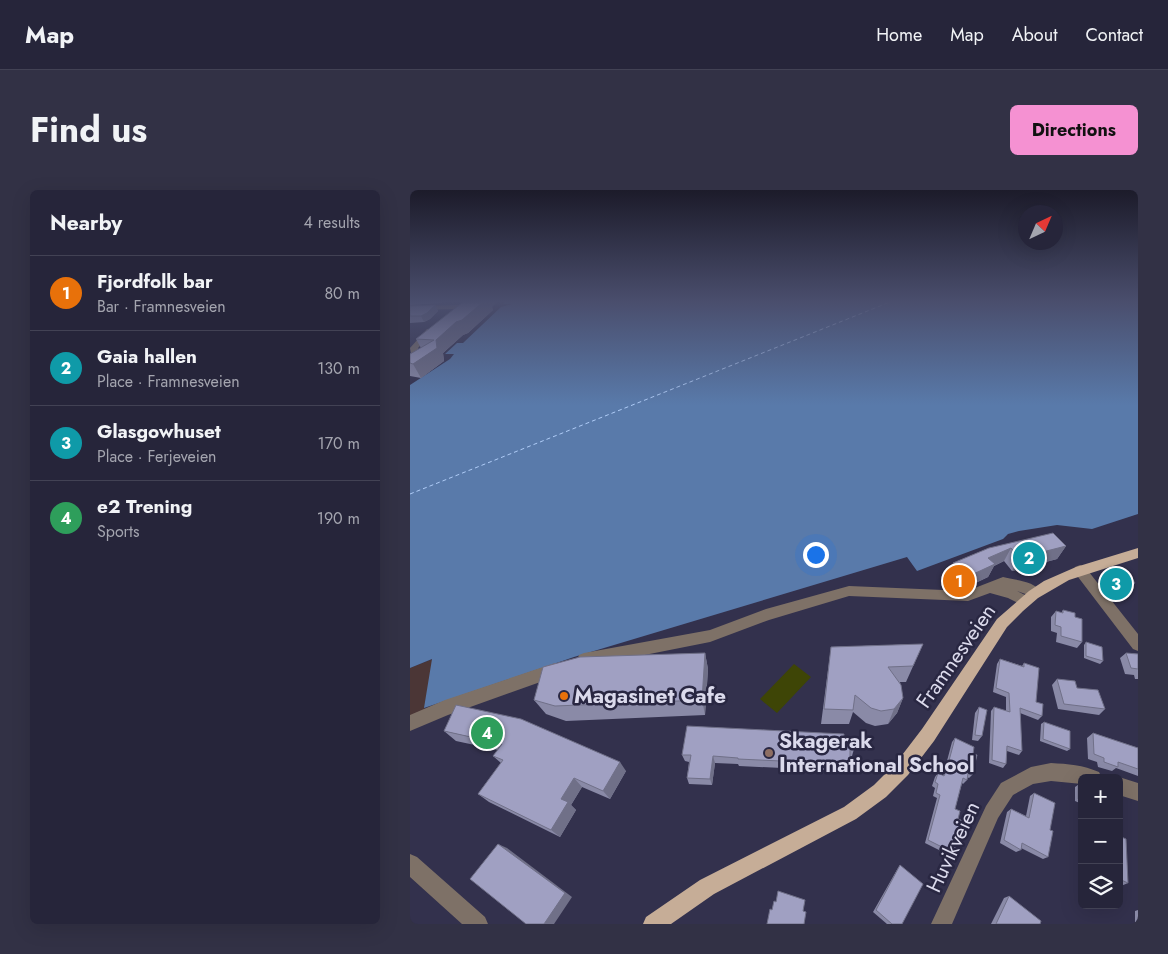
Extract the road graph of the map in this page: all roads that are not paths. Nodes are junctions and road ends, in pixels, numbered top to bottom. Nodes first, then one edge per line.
1 (426, 336) edge
2 (410, 370) edge
3 (1138, 553) edge
4 (1080, 570) junction
5 (1029, 597) junction
6 (1138, 646) edge
7 (410, 723) edge
8 (1079, 774) edge
9 (1123, 787) edge
10 (1138, 792) edge
11 (410, 864) edge
12 (478, 924) edge
13 (653, 924) edge
14 (941, 924) edge

1 - 2 street
3 - 4 main road, Framnesveien
4 - 5 main road, Framnesveien
4 - 6 street
5 - 7 street
5 - 13 main road, Framnesveien
8 - 14 street, Huvikveien
9 - 10 street
11 - 12 street

